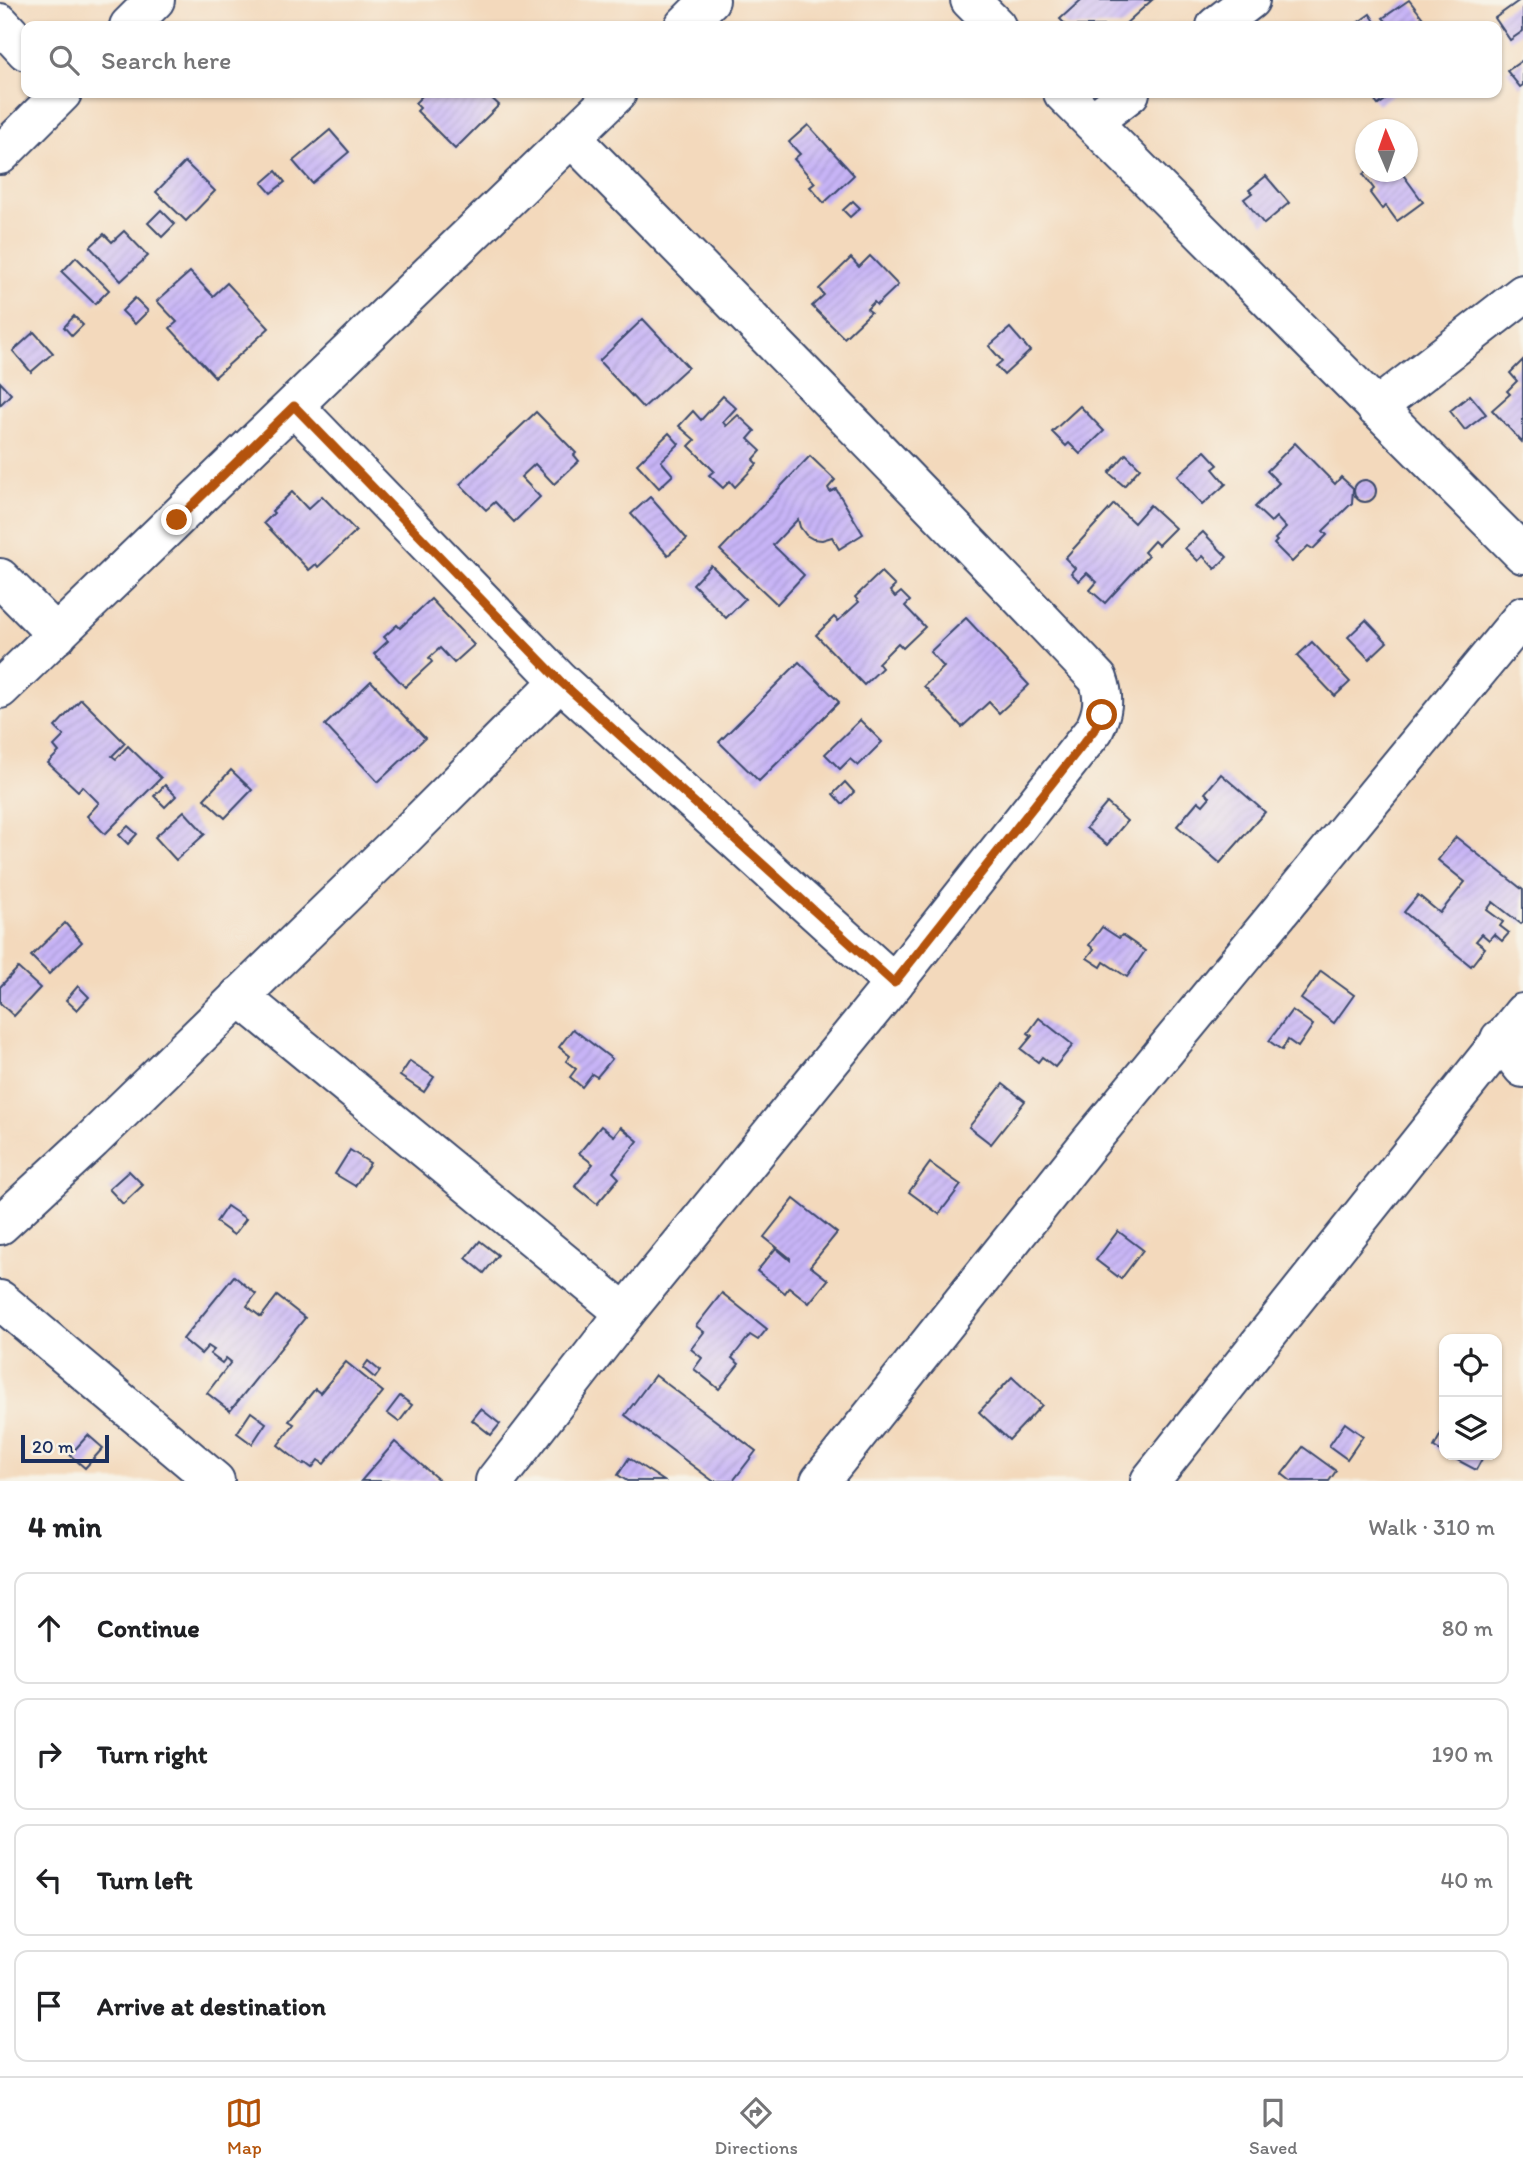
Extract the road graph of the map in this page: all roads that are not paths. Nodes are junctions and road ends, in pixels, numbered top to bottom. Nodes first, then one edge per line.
1 (155, 0) edge
2 (710, 0) edge
3 (970, 0) edge
4 (1250, 0) edge
5 (134, 21) edge
6 (689, 21) edge
7 (991, 21) edge
8 (1223, 21) edge
9 (0, 23) edge
10 (21, 46) edge
11 (57, 98) edge
12 (612, 98) edge
13 (1068, 98) edge
14 (1123, 98) edge
15 (1092, 122) junction
16 (572, 138) junction
17 (0, 155) edge
18 (1523, 294) edge
19 (294, 406) junction
20 (1376, 408) junction
21 (1523, 554) edge
22 (0, 578) edge
23 (1523, 617) edge
24 (57, 635) junction
25 (560, 681) junction
26 (0, 689) edge
27 (894, 983) junction
28 (239, 996) junction
29 (1515, 1040) edge
30 (0, 1225) edge
31 (0, 1300) edge
32 (625, 1313) junction
33 (1169, 1475) edge
34 (215, 1481) edge
35 (495, 1481) edge
36 (820, 1481) edge

1 - 5 street
2 - 6 street
3 - 7 street
4 - 8 street
9 - 10 street
11 - 17 street
12 - 16 street
13 - 15 street
14 - 15 street
15 - 20 street
16 - 19 street
16 - 27 street
18 - 20 street
19 - 24 street
19 - 25 street
20 - 21 street
22 - 24 street
23 - 36 street
24 - 26 street
25 - 27 street
25 - 28 street
27 - 32 street
28 - 30 street
28 - 32 street
29 - 33 street
31 - 34 street
32 - 35 street

